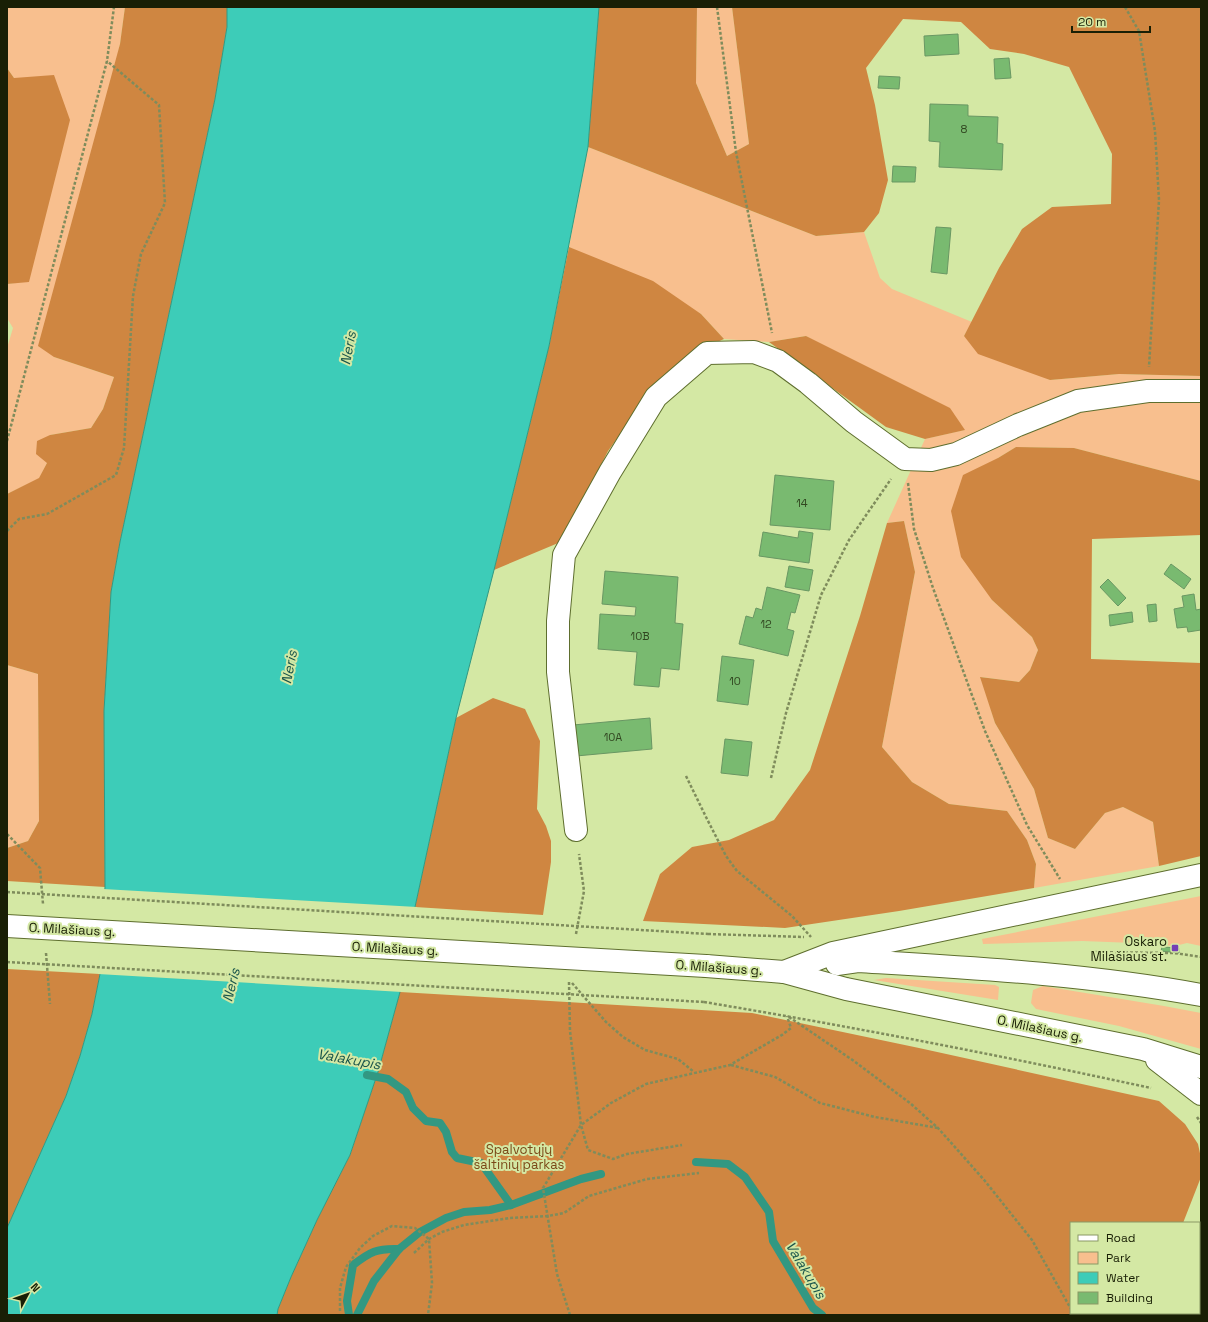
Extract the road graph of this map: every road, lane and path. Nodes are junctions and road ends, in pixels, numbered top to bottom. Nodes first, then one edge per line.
1 (114, 7) edge
2 (717, 7) edge
3 (1125, 7) edge
4 (107, 61) junction
5 (778, 361) junction
6 (1148, 391) junction
7 (1201, 391) edge
8 (7, 441) edge
9 (905, 459) junction
10 (7, 531) edge
11 (686, 776) dead end
12 (772, 778) dead end
13 (576, 830) joint
14 (1201, 875) edge
15 (1064, 886) dead end
16 (584, 891) dead end
17 (7, 892) edge
18 (7, 926) edge
19 (1087, 952) dead end
20 (1201, 957) edge
21 (7, 962) edge
22 (784, 972) junction
23 (569, 979) dead end
24 (1201, 995) edge
25 (787, 1016) junction
26 (570, 1032) dead end
27 (1144, 1050) junction
28 (730, 1065) junction
29 (1201, 1067) edge
30 (695, 1072) junction
31 (1158, 1089) dead end
32 (1197, 1103) edge
33 (1201, 1123) edge
34 (581, 1125) junction
35 (938, 1128) junction
36 (682, 1145) dead end
37 (699, 1174) dead end
38 (548, 1216) junction
39 (429, 1239) junction
40 (414, 1253) dead end
41 (1070, 1307) edge
42 (340, 1311) dead end
43 (428, 1315) edge
44 (570, 1315) edge

1 - 4 path
2 - 5 path
3 - 6 path
4 - 8 path
4 - 10 path
5 - 9 main road
5 - 13 main road
6 - 7 main road
6 - 9 main road
9 - 12 path
9 - 15 path
11 - 17 path, bridge
13 - 16 path
14 - 22 main road
18 - 22 main road, O. Milašiaus g., bridge
19 - 20 path
21 - 25 path, bridge
22 - 24 main road, O. Milašiaus g.
22 - 27 main road, O. Milašiaus g.
23 - 30 path
25 - 28 path
25 - 31 path
25 - 35 path
26 - 34 path
27 - 29 main road, O. Milašiaus g.
27 - 32 main road
28 - 30 path
28 - 35 path
30 - 34 path
32 - 33 path
34 - 36 path
34 - 38 path
35 - 41 path
37 - 38 path
38 - 39 path
38 - 44 path
39 - 40 path
39 - 42 path
39 - 43 path

